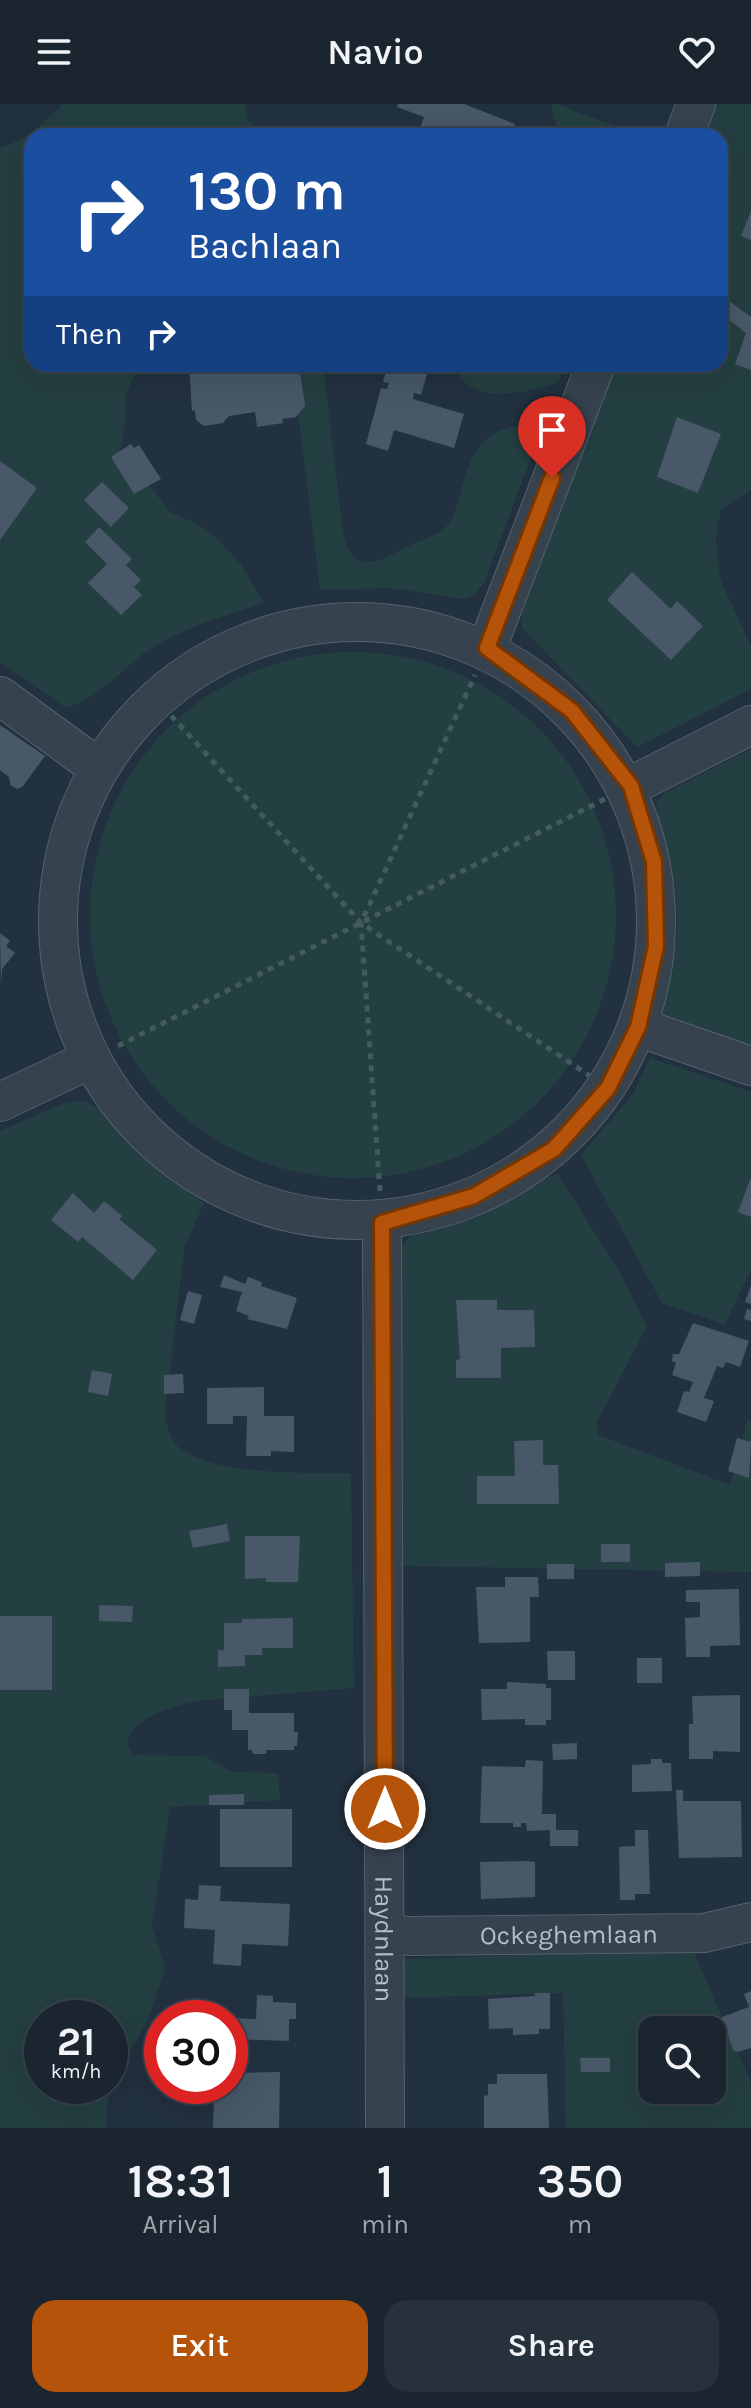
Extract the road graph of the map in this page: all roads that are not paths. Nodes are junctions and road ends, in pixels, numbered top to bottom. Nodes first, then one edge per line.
1 (696, 104) edge
2 (687, 128) edge
3 (593, 372) edge
4 (487, 648) junction
5 (0, 696) edge
6 (751, 725) edge
7 (97, 767) junction
8 (631, 786) junction
9 (638, 1027) junction
10 (89, 1060) junction
11 (751, 1066) edge
12 (0, 1102) edge
13 (382, 1223) junction
14 (751, 1922) edge
15 (385, 1933) junction
16 (385, 2128) edge

1 - 2 street
3 - 4 street
4 - 7 street
4 - 8 street
5 - 7 street
6 - 8 street
7 - 10 street
8 - 9 street
9 - 11 street
9 - 13 street
10 - 12 street
10 - 13 street
13 - 15 street, Haydnlaan
14 - 15 street, Ockeghemlaan
15 - 16 street, Haydnlaan

